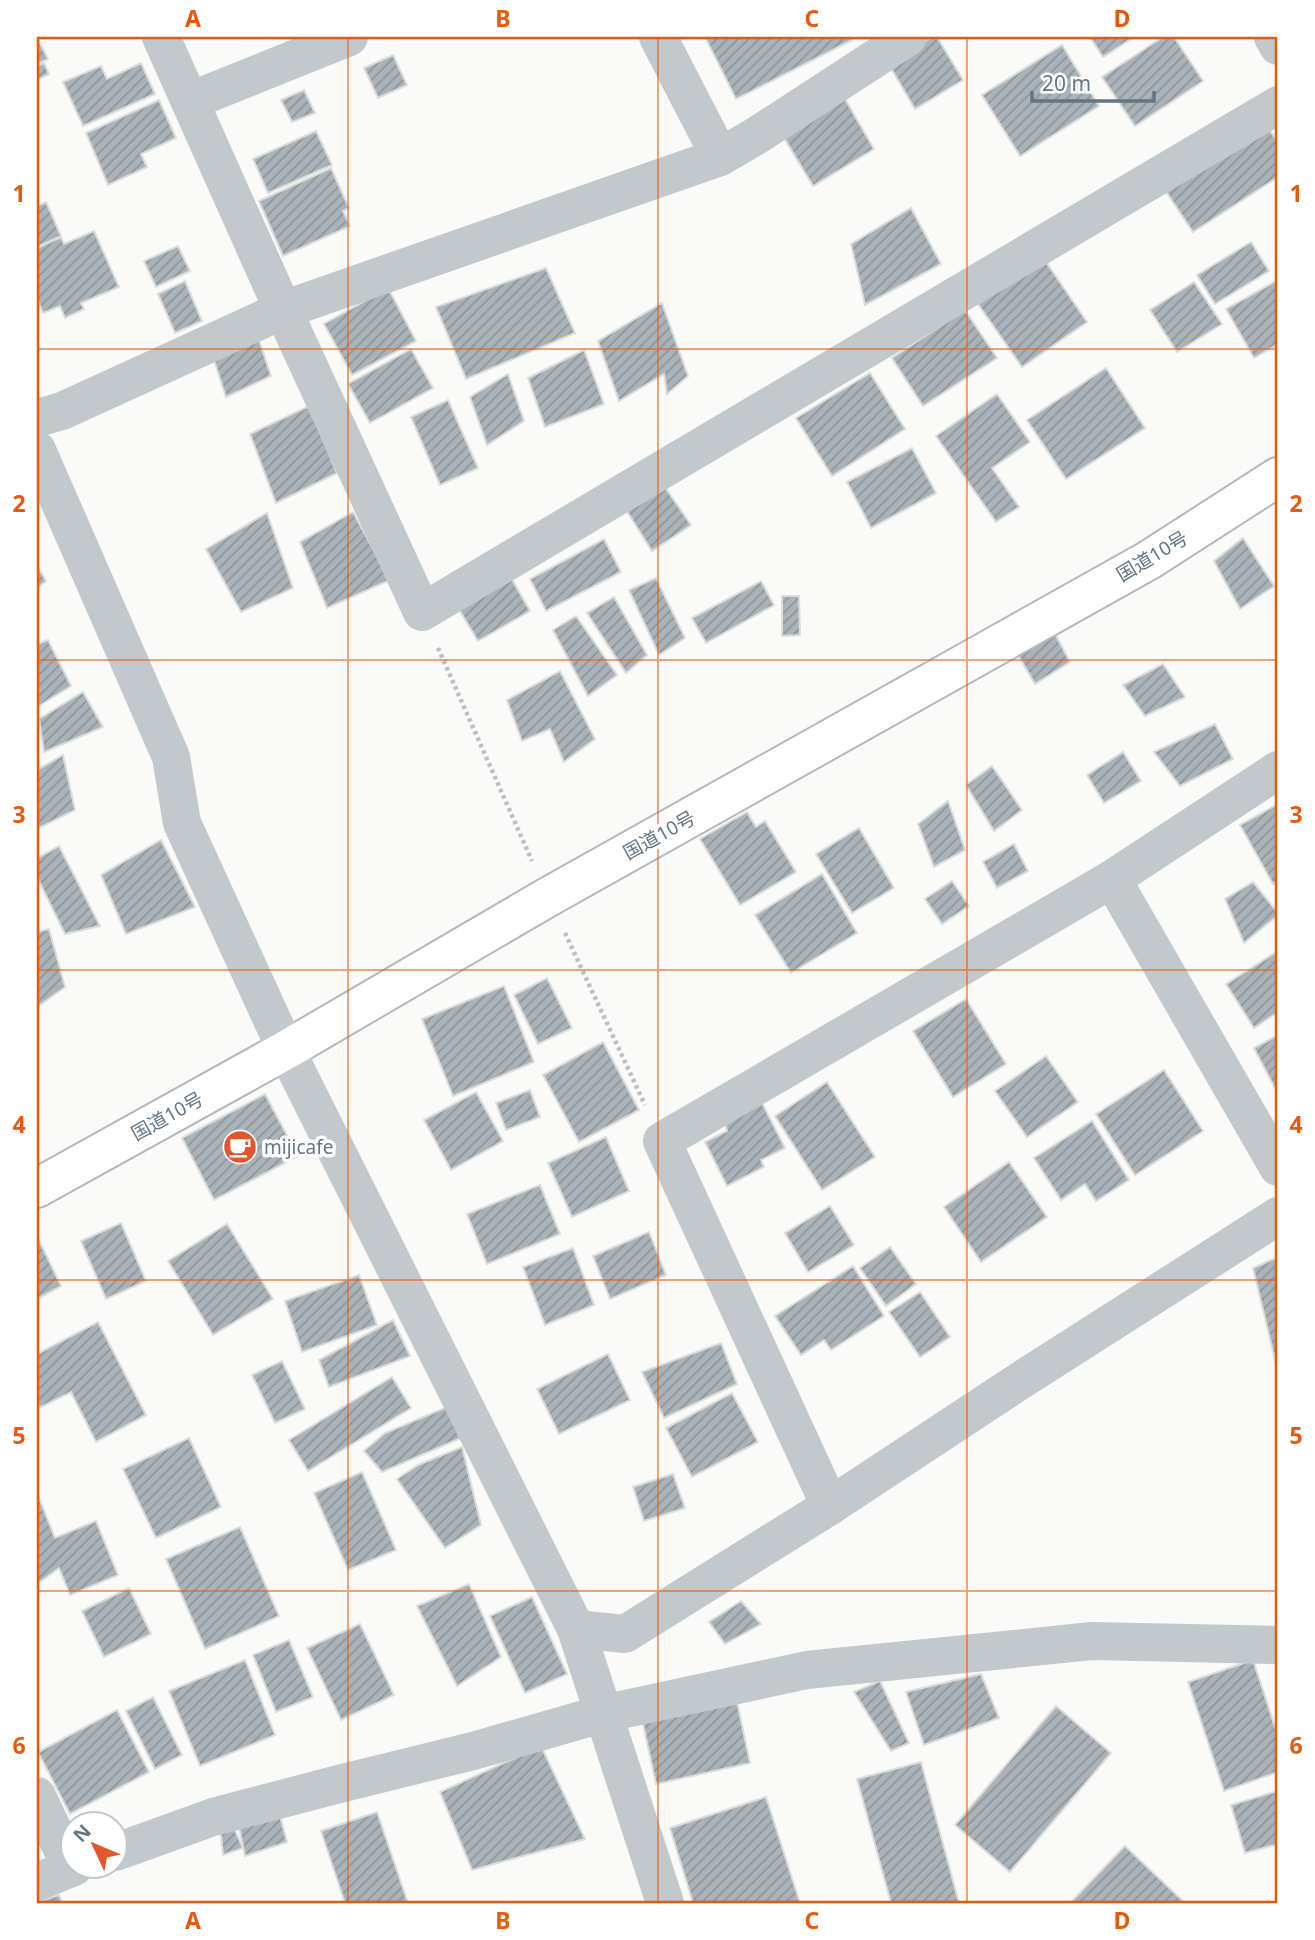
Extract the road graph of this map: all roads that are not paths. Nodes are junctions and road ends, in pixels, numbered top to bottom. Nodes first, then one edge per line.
1 (161, 37) edge
2 (349, 37) edge
3 (658, 37) edge
4 (908, 37) edge
5 (1273, 37) edge
6 (1278, 46) edge
7 (190, 101) junction
8 (1278, 105) edge
9 (720, 157) junction
10 (283, 310) junction
11 (37, 418) edge
12 (37, 450) edge
13 (1278, 477) edge
14 (1278, 770) edge
15 (1112, 879) junction
16 (286, 1049) junction
17 (1278, 1167) edge
18 (37, 1188) edge
19 (1278, 1216) edge
20 (830, 1506) junction
21 (576, 1629) junction
22 (1278, 1645) edge
23 (602, 1714) junction
24 (37, 1796) edge
25 (60, 1841) edge
26 (130, 1847) edge
27 (60, 1872) edge
28 (37, 1882) edge
29 (665, 1903) edge

1 - 7 street
2 - 7 street
3 - 9 street
4 - 9 street
5 - 6 street
7 - 10 street
8 - 10 street
9 - 10 street
10 - 11 street
12 - 16 street
13 - 16 highway, 国道10号
14 - 15 street
15 - 17 street
15 - 20 street
16 - 18 highway, 国道10号
16 - 21 street
19 - 20 street
20 - 21 street
21 - 23 street
22 - 23 street
23 - 26 street
23 - 29 street
24 - 25 street
27 - 28 street

